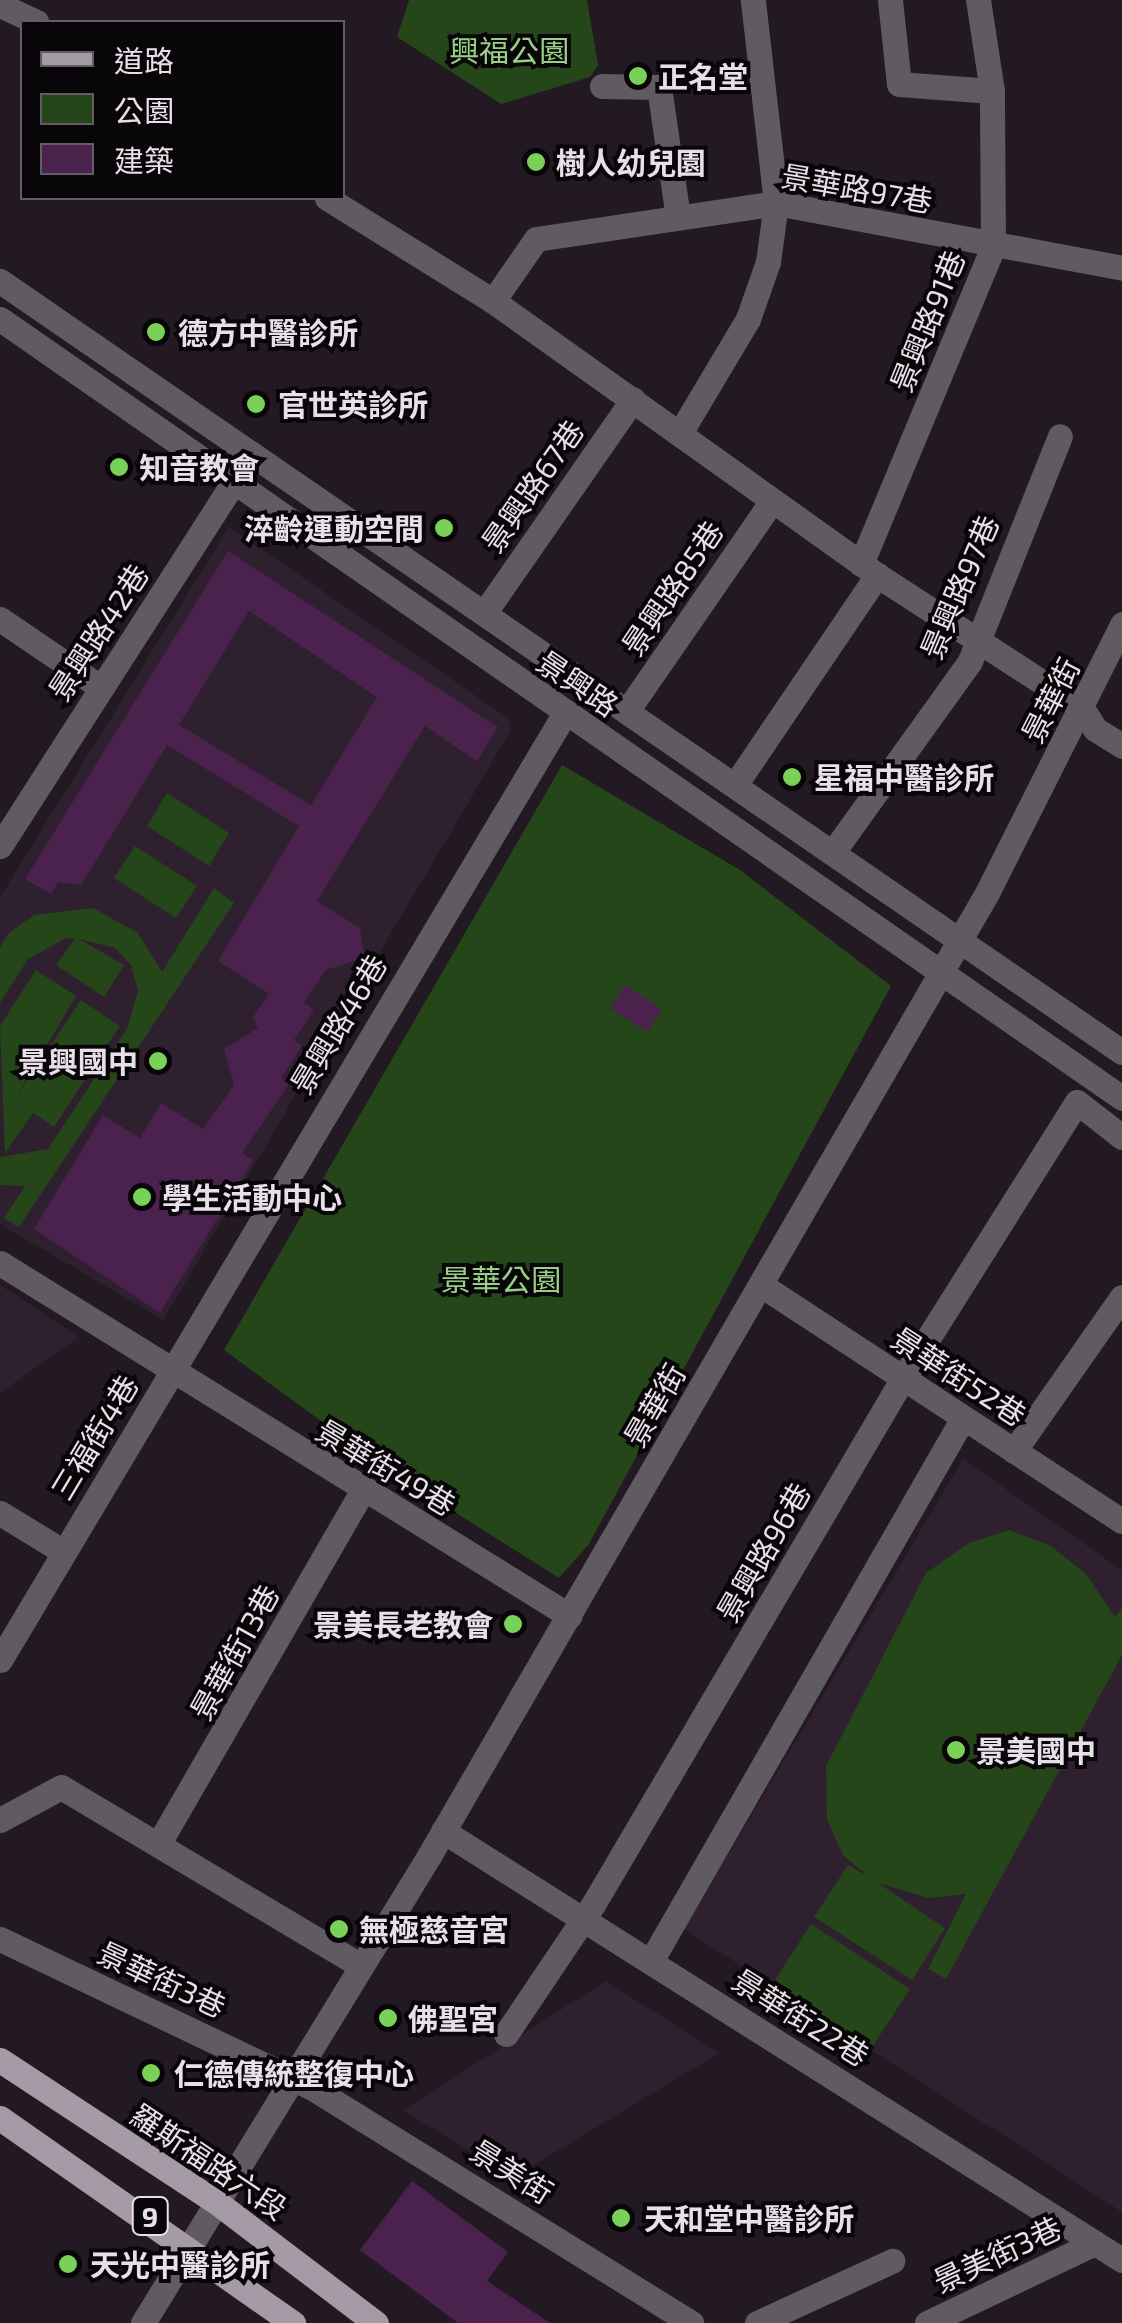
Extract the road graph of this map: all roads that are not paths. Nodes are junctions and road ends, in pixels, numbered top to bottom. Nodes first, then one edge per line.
1 (753, 0) edge
2 (890, 0) edge
3 (978, 0) edge
4 (0, 4) edge
5 (32, 20) edge
6 (602, 86) dead end
7 (992, 91) junction
8 (331, 200) edge
9 (776, 202) junction
10 (678, 218) junction
11 (993, 248) junction
12 (1122, 268) edge
13 (0, 281) edge
14 (493, 301) junction
15 (0, 320) edge
16 (634, 399) junction
17 (680, 433) junction
18 (1060, 436) dead end
19 (252, 454) junction
20 (234, 480) junction
21 (771, 502) junction
22 (869, 570) junction
23 (486, 612) junction
24 (0, 619) edge
25 (1122, 624) edge
26 (976, 642) junction
27 (100, 687) junction
28 (1082, 708) junction
29 (627, 711) junction
30 (566, 713) junction
31 (1122, 746) edge
32 (735, 785) junction
33 (0, 846) edge
34 (833, 852) junction
35 (961, 938) junction
36 (940, 974) junction
37 (1122, 1052) edge
38 (1122, 1098) edge
39 (1122, 1137) edge
40 (0, 1263) edge
41 (761, 1285) junction
42 (1122, 1297) edge
43 (172, 1371) junction
44 (903, 1378) junction
45 (963, 1418) junction
46 (1014, 1450) junction
47 (362, 1492) junction
48 (0, 1513) edge
49 (1122, 1522) edge
50 (64, 1552) junction
51 (570, 1616) junction
52 (9, 1632) edge
53 (0, 1660) edge
54 (0, 1820) edge
55 (444, 1831) junction
56 (159, 1842) junction
57 (582, 1919) junction
58 (0, 1939) edge
59 (651, 1960) junction
60 (361, 1966) junction
61 (506, 2034) dead end
62 (0, 2060) edge
63 (294, 2080) junction
64 (0, 2118) edge
65 (219, 2204) junction
66 (1095, 2243) junction
67 (194, 2246) junction
68 (1122, 2260) edge
69 (892, 2262) dead end
70 (143, 2323) edge
71 (294, 2323) edge
72 (376, 2323) edge
73 (691, 2323) edge
74 (757, 2323) edge
75 (927, 2323) edge

1 - 9 street
2 - 7 street
3 - 7 street, 景興路91巷
4 - 5 street
6 - 10 street
7 - 11 street, 景興路91巷
8 - 14 street
9 - 10 street, 景華路97巷
9 - 11 street, 景華路97巷
9 - 17 street
10 - 14 street, 景華路97巷
11 - 12 street, 景華路97巷
11 - 22 street, 景興路91巷
13 - 19 street, 景興路
14 - 16 street
15 - 20 street, 景興路
16 - 17 street
16 - 23 street, 景興路67巷
17 - 21 street
18 - 26 street, 景興路97巷
19 - 20 street, 景興路42巷
19 - 23 street, 景興路
20 - 27 street, 景興路42巷
20 - 30 street, 景興路
21 - 22 street
21 - 29 street, 景興路85巷
22 - 26 street
22 - 32 street, 景興路91巷
23 - 29 street, 景興路
24 - 27 street
25 - 28 street, 景華街
26 - 28 street
26 - 34 street, 景興路97巷
27 - 33 street, 景興路42巷
28 - 31 street
28 - 35 street, 景華街
29 - 32 street, 景興路
30 - 36 street, 景興路
30 - 43 street, 景興路46巷
32 - 34 street, 景興路
34 - 35 street, 景興路
35 - 36 street, 景華街
35 - 37 street, 景興路
36 - 38 street, 景興路
36 - 41 street, 景華街
39 - 44 street, 景興路96巷
40 - 43 street, 三福街4巷
41 - 44 street, 景華街52巷
41 - 51 street, 景華街
42 - 46 street
43 - 47 street, 景華街49巷
43 - 50 street, 三福街4巷
44 - 45 street, 景華街52巷
44 - 57 street, 景興路96巷
45 - 46 street, 景華街52巷
45 - 59 street
46 - 49 street, 景華街52巷
47 - 51 street, 景華街49巷
47 - 56 street, 景華街13巷
48 - 50 street
50 - 52 street, 三福街4巷
51 - 55 street, 景華街
52 - 53 street, 三福街4巷
54 - 56 street
55 - 57 street, 景華街22巷
55 - 60 street, 景華街
56 - 60 street
57 - 59 street, 景華街22巷
57 - 61 street, 景興路96巷
58 - 63 street, 景華街3巷
59 - 66 street, 景華街22巷
60 - 63 street, 景華街
62 - 65 main road, 羅斯福路六段 / 9
63 - 65 street, 景華街
63 - 73 street, 景美街
64 - 67 main road, 9
65 - 67 street, 景華街
65 - 72 main road, 羅斯福路六段 / 9
66 - 68 street, 景華街22巷
66 - 75 street, 景美街3巷
67 - 70 street, 景華街
67 - 71 main road, 9
69 - 74 street

